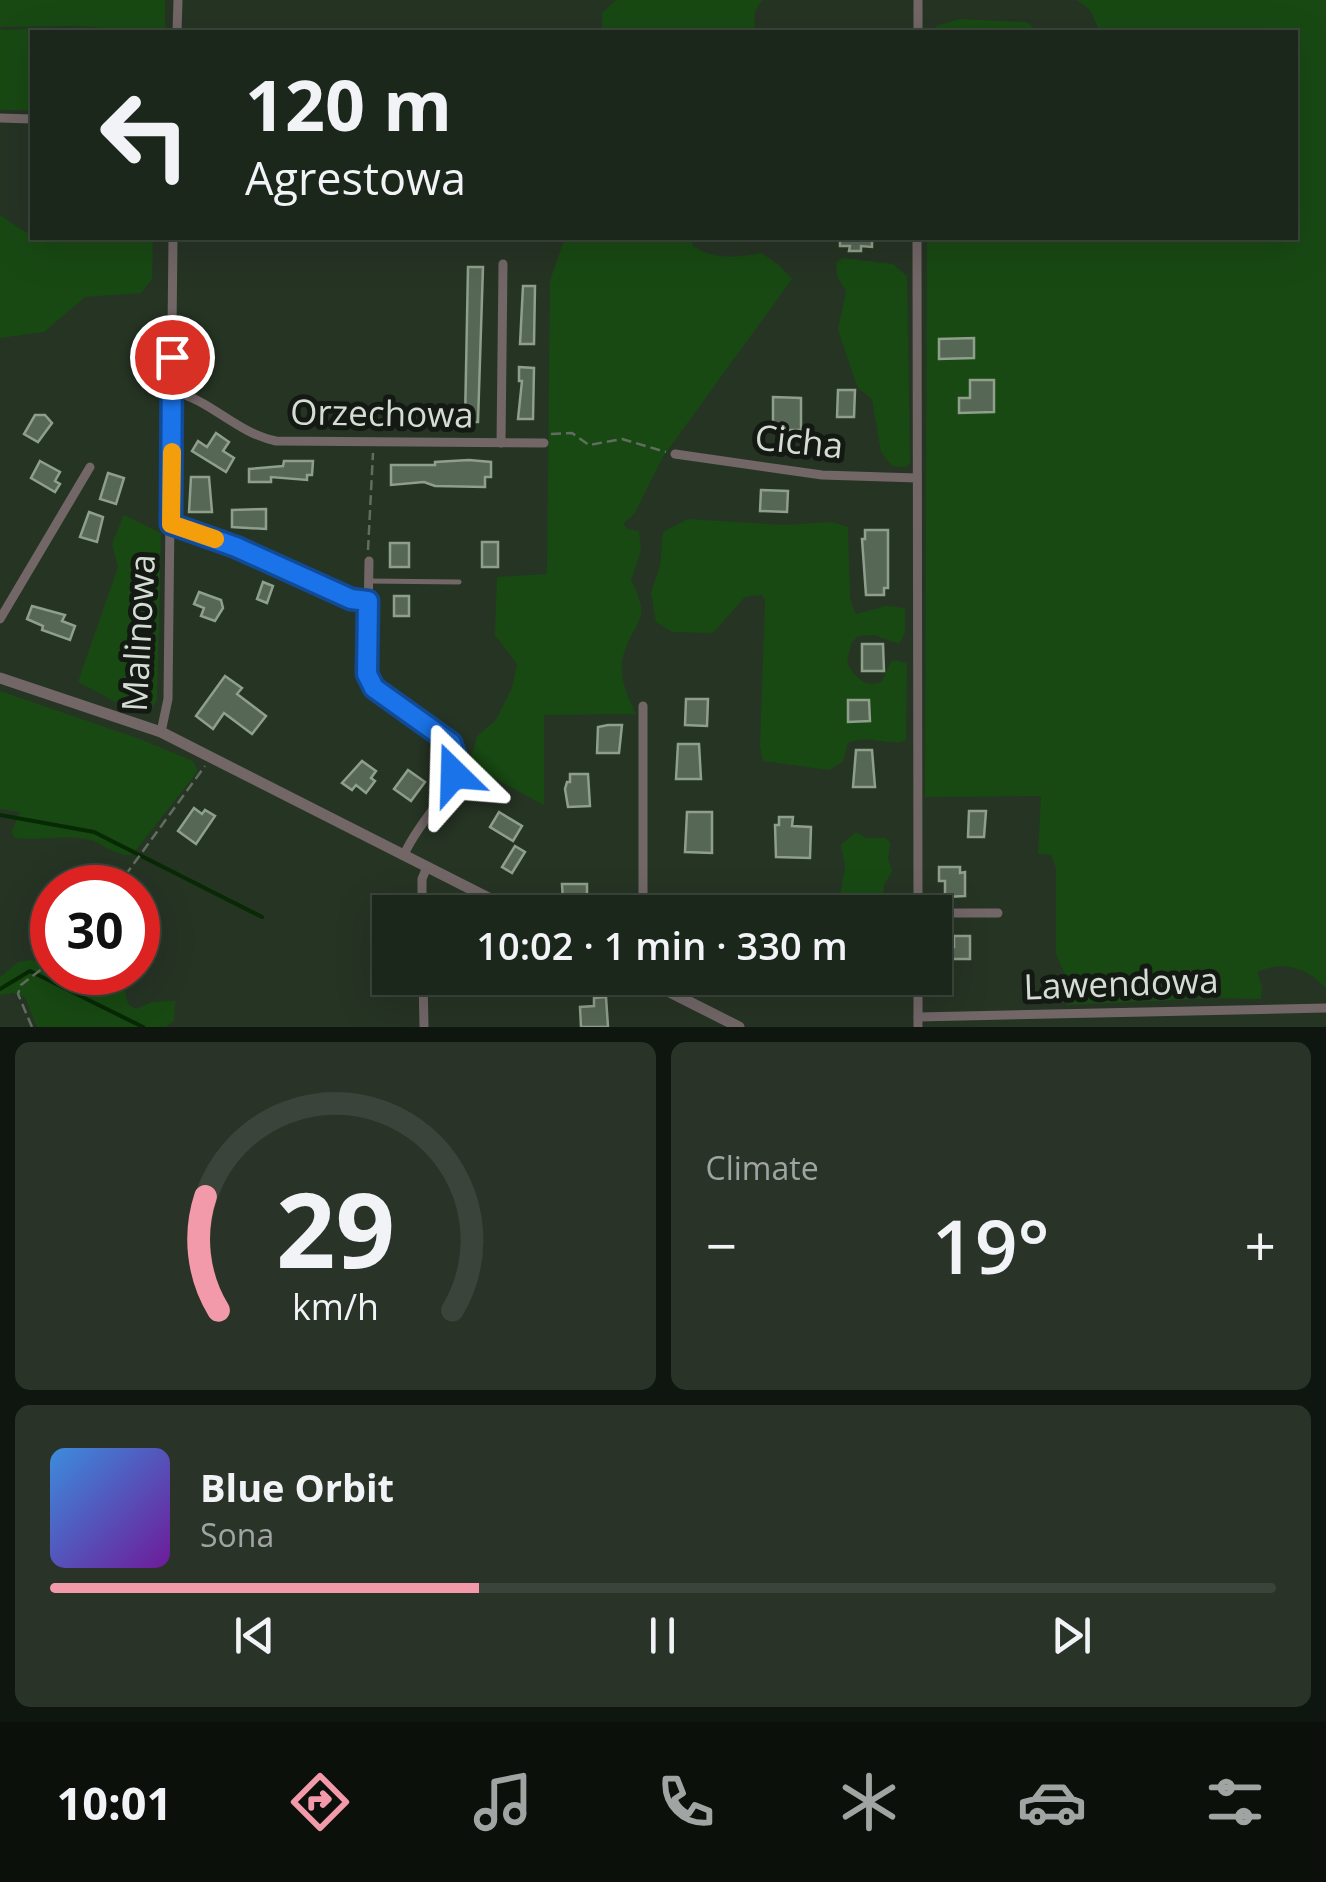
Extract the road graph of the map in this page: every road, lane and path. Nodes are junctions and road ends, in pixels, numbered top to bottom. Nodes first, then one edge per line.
1 (178, 0) edge
2 (918, 0) edge
3 (177, 30) edge
4 (918, 30) edge
5 (0, 118) edge
6 (30, 119) edge
7 (173, 240) edge
8 (918, 240) edge
9 (503, 264) dead end
10 (172, 392) junction
11 (373, 442) junction
12 (501, 442) junction
13 (526, 443) junction
14 (544, 443) dead end
15 (675, 454) joint
16 (90, 468) dead end
17 (917, 478) junction
18 (171, 524) junction
19 (369, 561) joint
20 (368, 581) junction
21 (459, 582) dead end
22 (368, 601) junction
23 (0, 619) edge
24 (0, 678) edge
25 (643, 706) dead end
26 (161, 732) junction
27 (212, 757) junction
28 (404, 855) junction
29 (133, 865) edge
30 (427, 867) junction
31 (422, 895) edge
32 (482, 895) edge
33 (643, 895) edge
34 (918, 895) edge
35 (952, 913) edge
36 (998, 913) dead end
37 (30, 978) edge
38 (423, 995) edge
39 (676, 995) edge
40 (918, 995) edge
41 (1326, 1008) edge
42 (918, 1022) edge
43 (32, 1027) edge
44 (424, 1027) edge
45 (739, 1027) edge

1 - 3 street
2 - 4 street
5 - 6 street
7 - 10 street, Malinowa
8 - 17 street
9 - 12 street
10 - 11 street, Orzechowa
10 - 18 street, Malinowa
11 - 12 street, Orzechowa
11 - 19 path
12 - 13 street, Orzechowa
13 - 14 street, Orzechowa
13 - 15 path
15 - 17 street, Cicha
16 - 23 street
17 - 34 street
18 - 22 street
18 - 26 street, Malinowa
19 - 20 street
20 - 21 lane
20 - 22 street
22 - 28 street
24 - 26 street
25 - 33 street
26 - 27 street
27 - 28 street
27 - 29 path
28 - 30 street
30 - 31 street
30 - 32 street
35 - 36 street
37 - 43 path
38 - 44 street
39 - 45 street
40 - 42 street
41 - 42 street, Lawendowa

